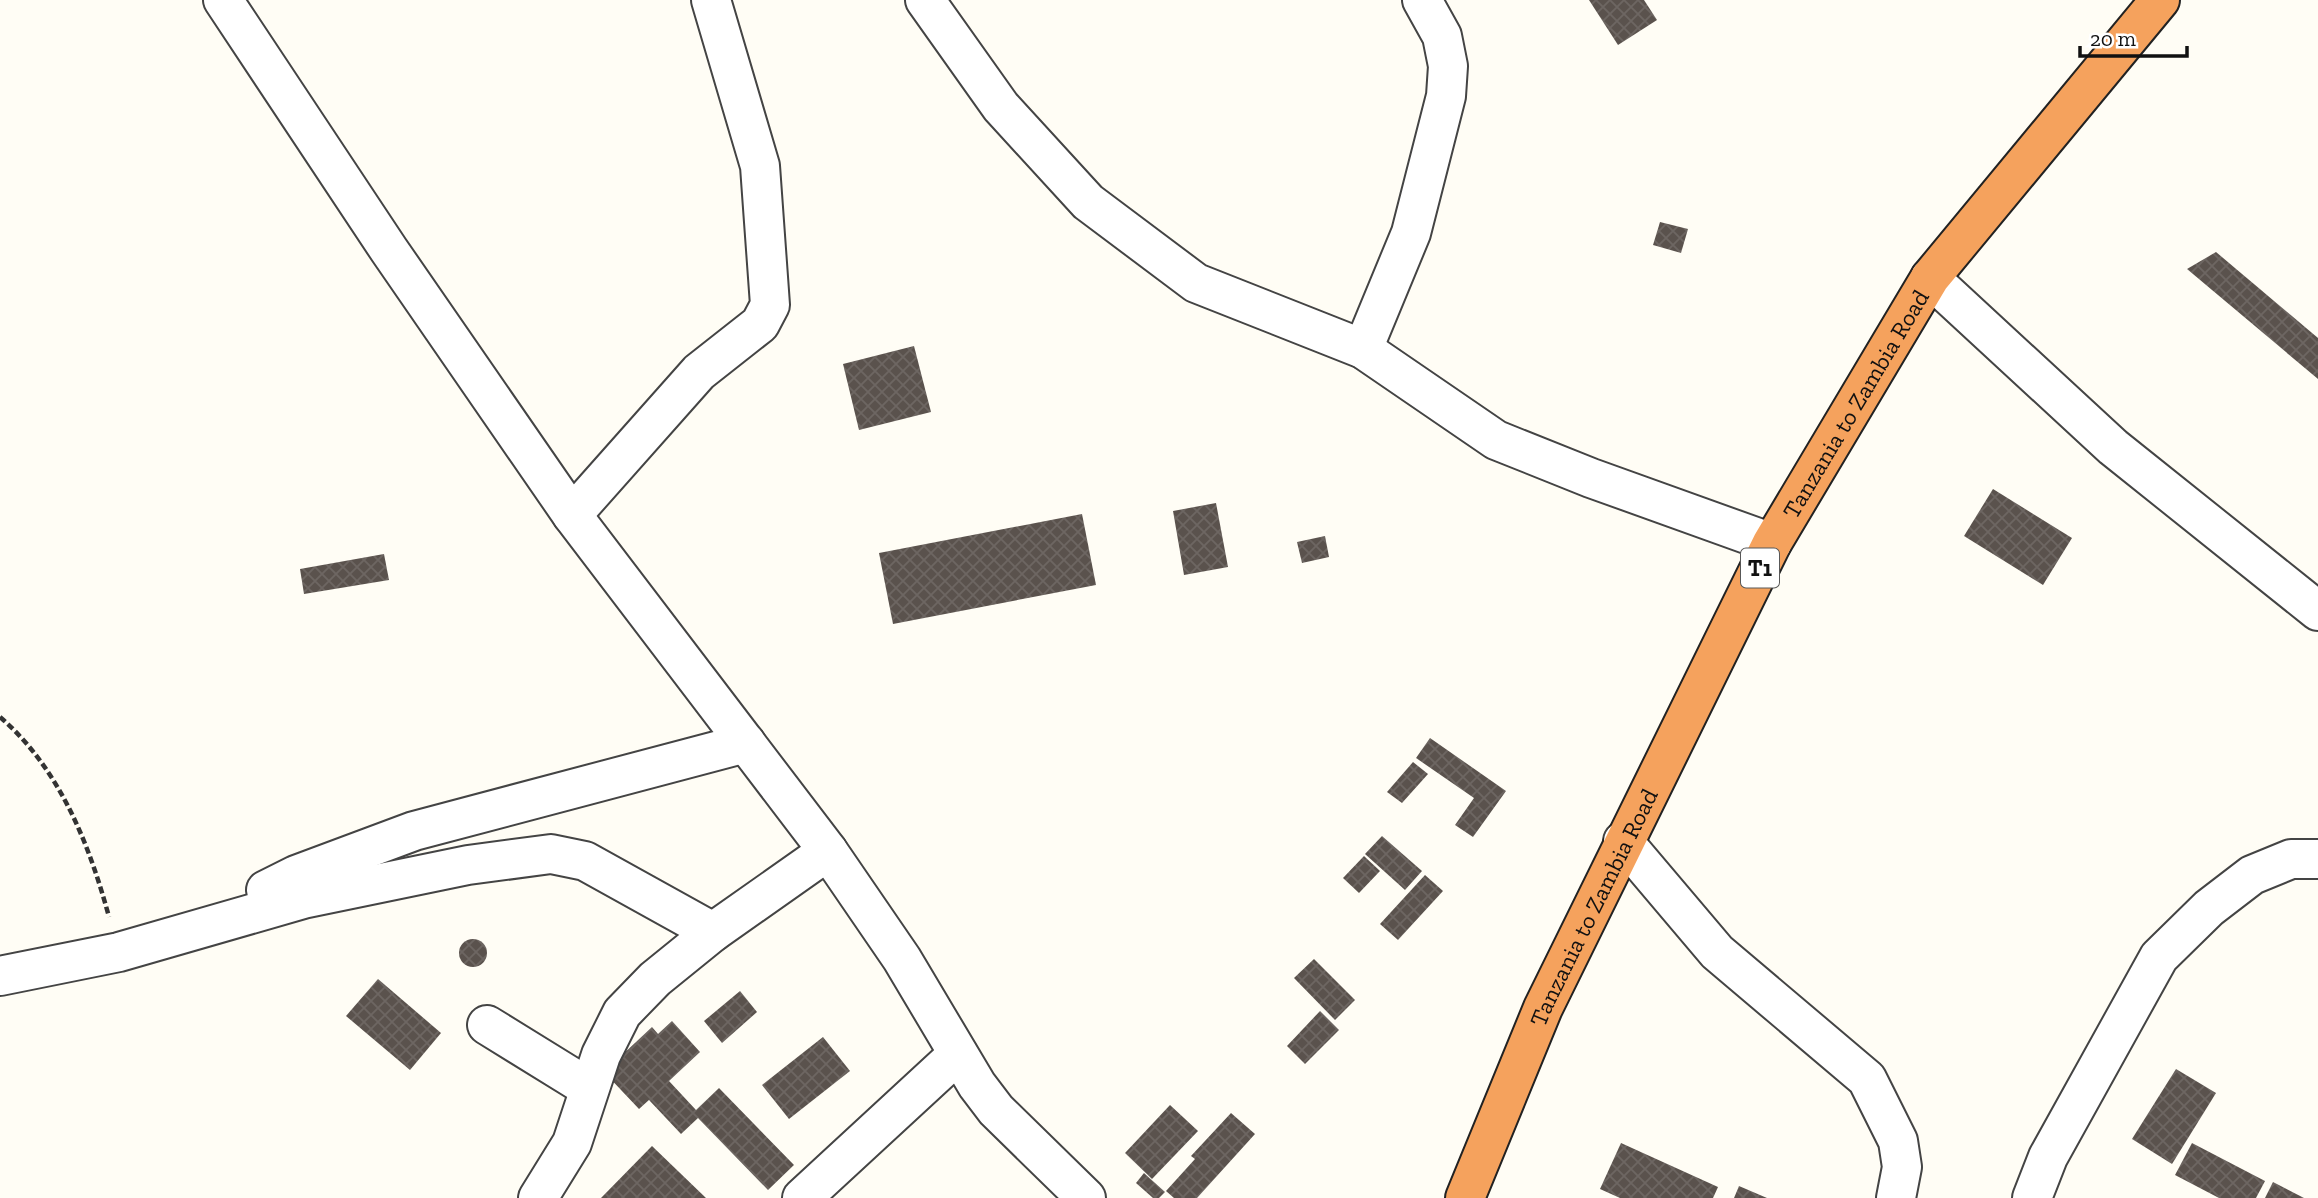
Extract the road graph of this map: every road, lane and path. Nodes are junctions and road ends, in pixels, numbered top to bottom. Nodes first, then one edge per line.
1 (222, 0) edge
2 (711, 0) edge
3 (925, 0) edge
4 (1422, 0) edge
5 (2160, 0) edge
6 (1930, 278) junction
7 (1363, 349) junction
8 (572, 515) junction
9 (1772, 543) junction
10 (2318, 611) edge
11 (0, 716) edge
12 (746, 743) junction
13 (1623, 841) junction
14 (828, 851) junction
15 (2318, 859) edge
16 (222, 922) junction
17 (713, 932) junction
18 (119, 952) junction
19 (0, 976) edge
20 (487, 1025) dead end
21 (958, 1054) junction
22 (589, 1088) junction
23 (538, 1198) edge
24 (802, 1198) edge
25 (1086, 1198) edge
26 (1465, 1198) edge
27 (1896, 1198) edge
28 (2032, 1198) edge

1 - 8 lane
2 - 8 lane
3 - 7 lane
4 - 7 lane
5 - 6 highway, Tanzania to Zambia Road / T1
6 - 9 highway, Tanzania to Zambia Road / T1
6 - 10 lane
7 - 9 lane
8 - 12 lane
9 - 13 highway, Tanzania to Zambia Road / T1
11 - 18 path
12 - 14 lane
12 - 16 lane
13 - 26 highway, Tanzania to Zambia Road / T1
13 - 27 lane
14 - 17 lane
14 - 21 lane
15 - 28 lane
16 - 17 lane
16 - 18 lane
17 - 22 lane
18 - 19 lane
20 - 22 lane
21 - 24 lane
21 - 25 lane
22 - 23 lane

